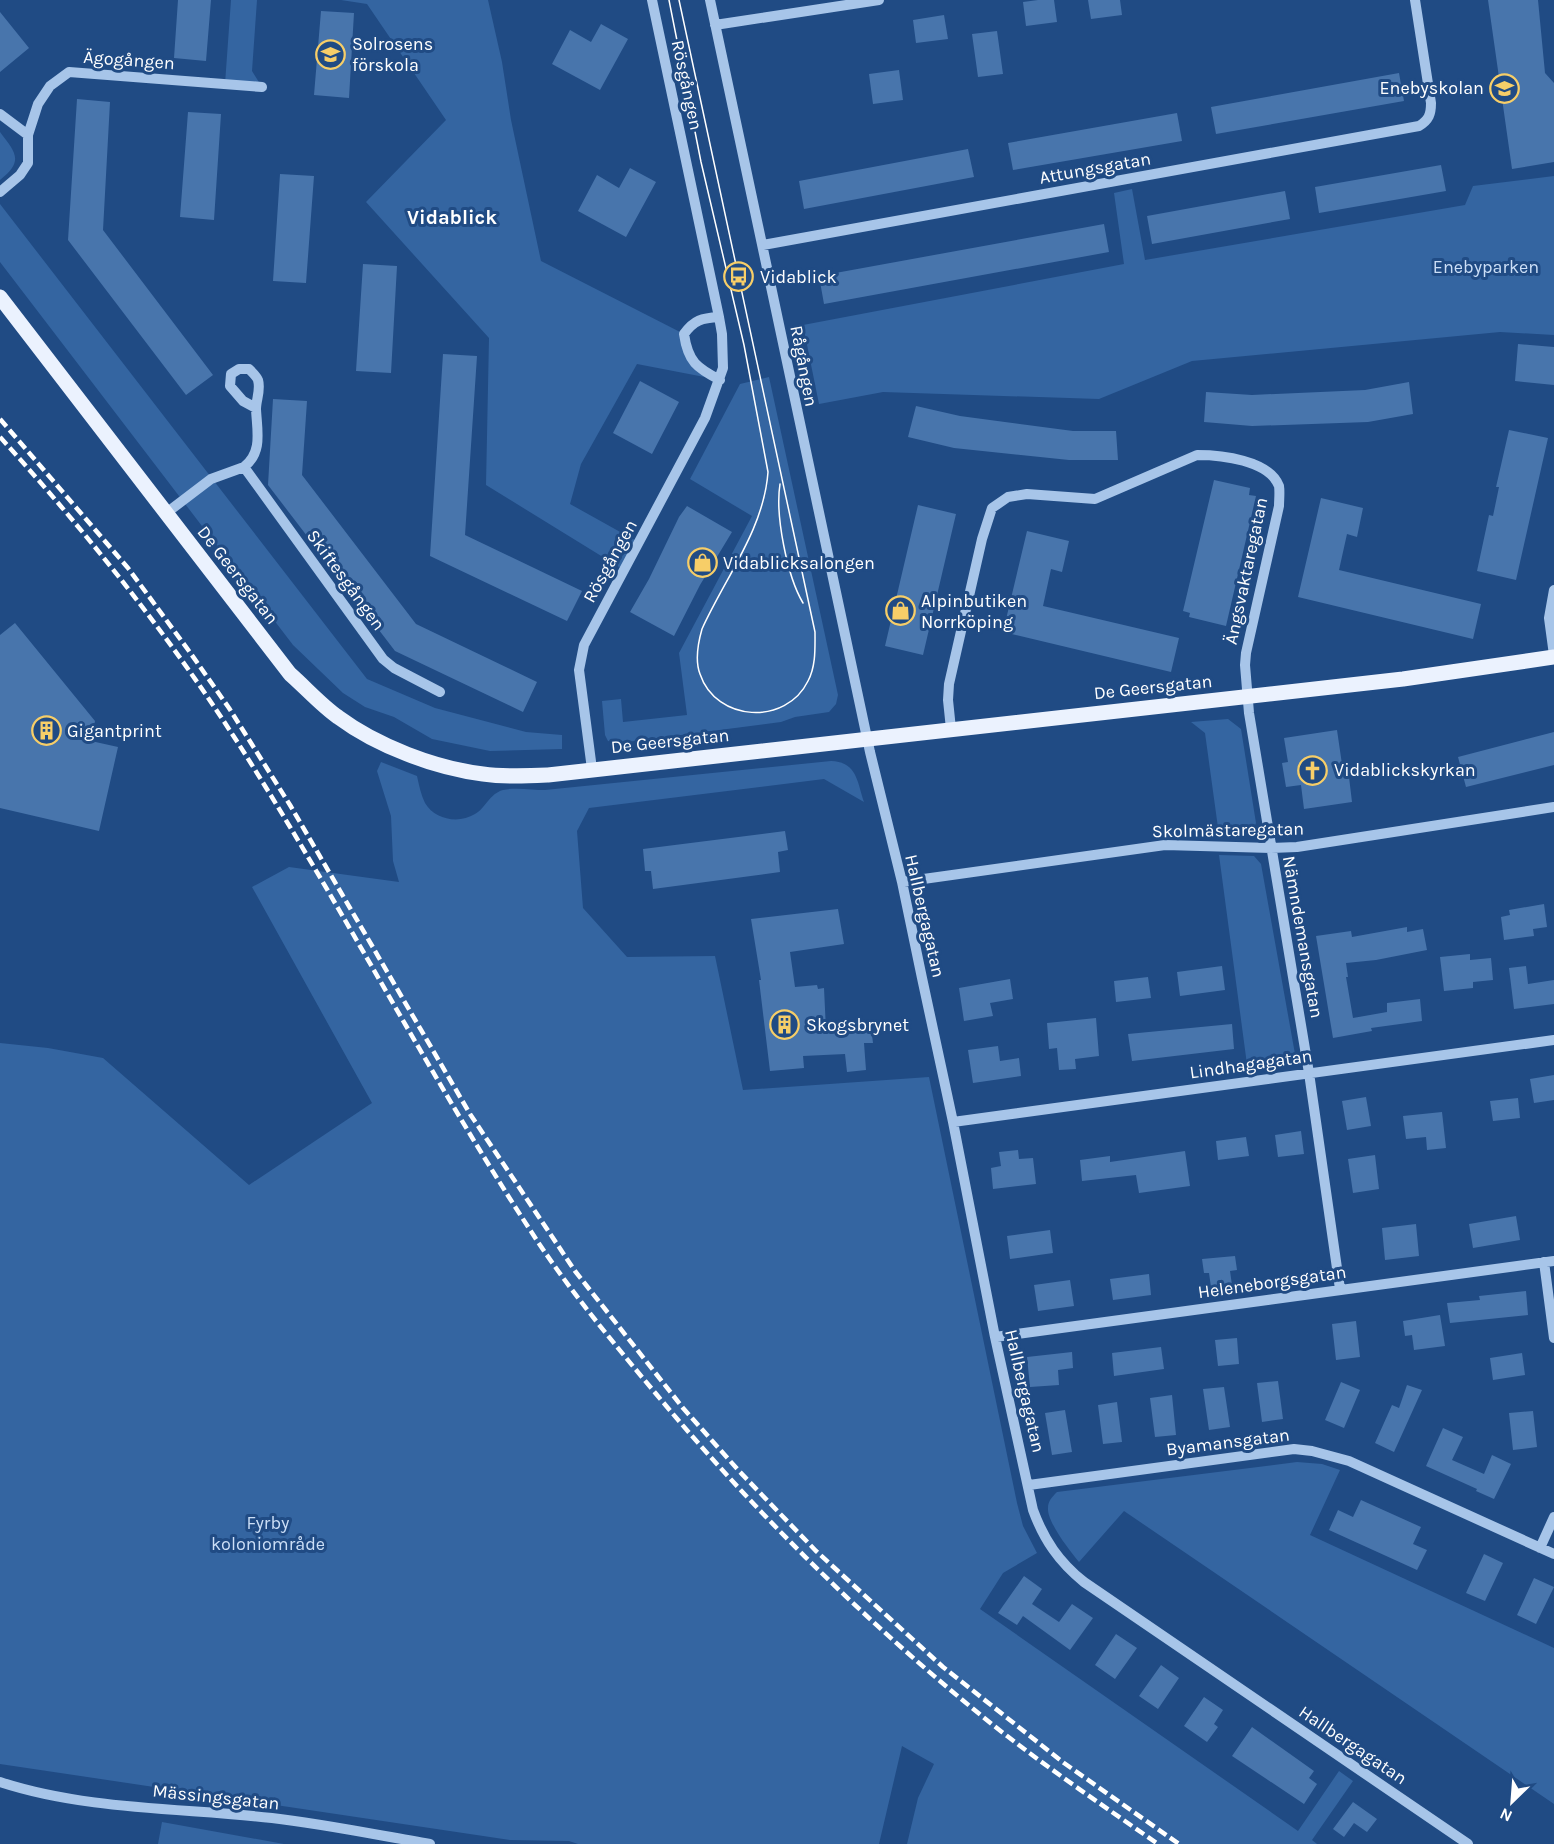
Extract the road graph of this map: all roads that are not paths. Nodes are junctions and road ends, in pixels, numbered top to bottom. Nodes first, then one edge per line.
1 (652, 0) edge
2 (710, 0) edge
3 (879, 0) edge
4 (1415, 0) edge
5 (715, 25) junction
6 (262, 87) dead end
7 (0, 114) edge
8 (28, 135) junction
9 (0, 192) edge
10 (763, 245) junction
11 (0, 297) edge
12 (719, 317) junction
13 (720, 380) junction
14 (256, 408) dead end
15 (244, 467) junction
16 (165, 514) junction
17 (1554, 590) edge
18 (1554, 656) edge
19 (440, 692) dead end
20 (1247, 696) junction
21 (951, 729) junction
22 (867, 738) junction
23 (592, 770) junction
24 (1554, 807) edge
25 (1271, 848) junction
26 (902, 882) junction
27 (1554, 1040) edge
28 (1309, 1073) junction
29 (953, 1122) junction
30 (1549, 1261) edge
31 (1340, 1289) junction
32 (995, 1337) junction
33 (1554, 1338) edge
34 (1029, 1485) junction
35 (1554, 1517) edge
36 (1540, 1548) junction
37 (1554, 1554) edge
38 (0, 1782) edge
39 (430, 1844) edge
40 (1468, 1844) edge

1 - 12 street, Rösgången
2 - 5 street, Rågången
3 - 5 street
4 - 10 street, Attungsgatan
5 - 10 street, Rågången
6 - 8 street, Ägogången
7 - 8 street
8 - 9 street, Ägogången
10 - 22 street, Rågången
11 - 16 main road, De Geersgatan
12 - 13 street, Rösgången
12 - 13 street
13 - 23 street, Rösgången
14 - 15 street
15 - 16 street
15 - 19 street, Skiftesgången
16 - 23 main road, De Geersgatan
17 - 18 street
18 - 20 main road, De Geersgatan
20 - 21 main road, De Geersgatan
20 - 21 street, Ängsvaktaregatan
20 - 25 street, Nämndemansgatan
21 - 22 main road, De Geersgatan
22 - 23 main road, De Geersgatan
22 - 26 street, Hallbergagatan
24 - 25 street, Skolmästaregatan
25 - 26 street, Skolmästaregatan
25 - 28 street, Nämndemansgatan
26 - 29 street, Hallbergagatan
27 - 28 street, Lindhagagatan
28 - 29 street, Lindhagagatan
28 - 31 street, Nämndemansgatan
29 - 32 street, Hallbergagatan
30 - 31 street, Heleneborgsgatan
30 - 33 street
31 - 32 street, Heleneborgsgatan
32 - 34 street, Hallbergagatan
34 - 36 street, Byamansgatan
34 - 40 street, Hallbergagatan
35 - 36 street
36 - 37 street, Byamansgatan
38 - 39 street, Mässingsgatan

